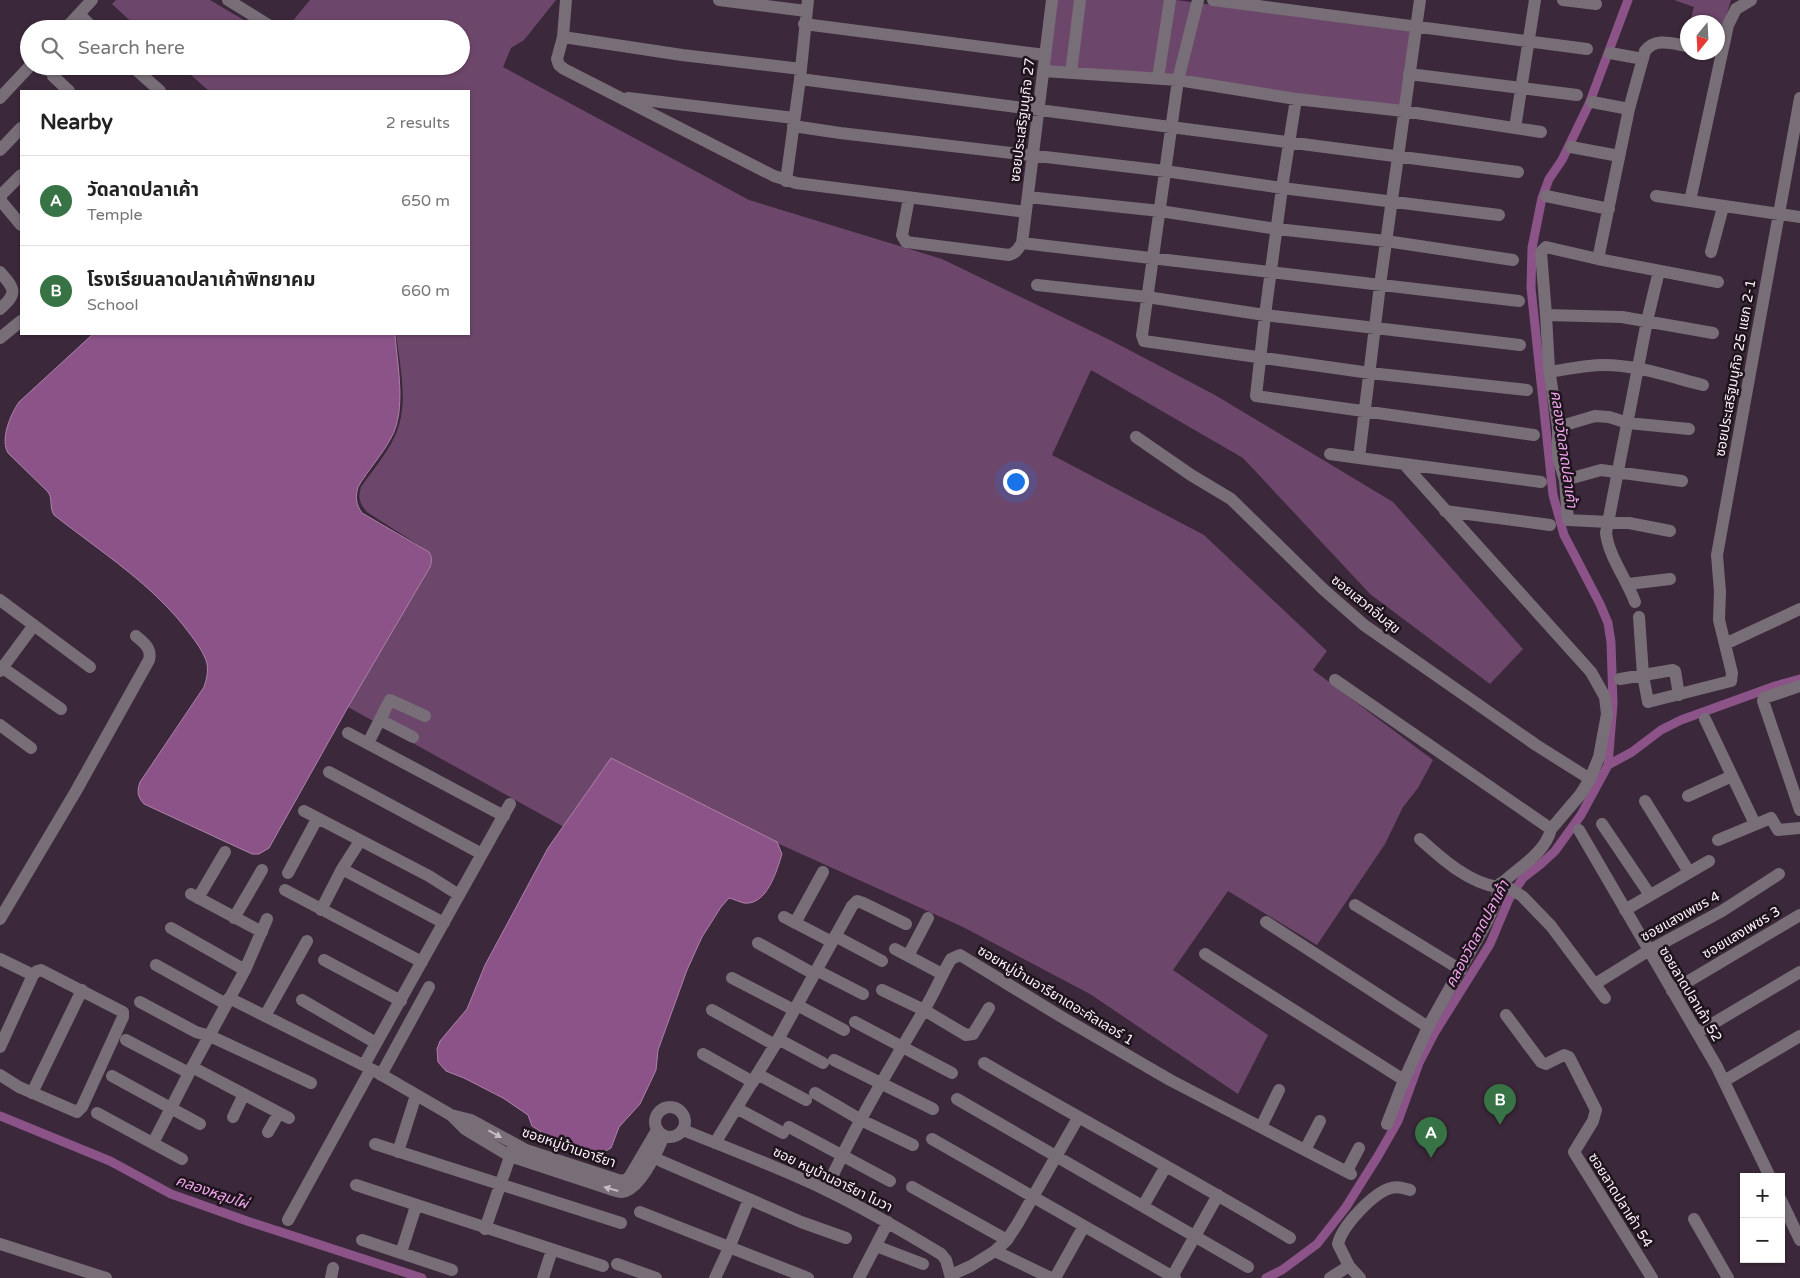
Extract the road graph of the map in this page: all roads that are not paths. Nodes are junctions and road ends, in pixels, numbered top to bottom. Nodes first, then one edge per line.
1 (92, 0) edge
2 (228, 0) edge
3 (566, 0) edge
4 (719, 0) edge
5 (1052, 0) edge
6 (1080, 0) edge
7 (1170, 0) edge
8 (1198, 0) edge
9 (1212, 0) edge
10 (1317, 0) edge
11 (1420, 0) edge
12 (1535, 0) edge
13 (1563, 0) edge
14 (1751, 0) edge
15 (1596, 4) dead end
16 (807, 5) edge
17 (1316, 13) junction
18 (79, 14) junction
19 (74, 20) edge
20 (85, 20) edge
21 (260, 20) edge
22 (804, 24) junction
23 (1416, 27) junction
24 (1725, 33) edge
25 (563, 37) junction
26 (1529, 42) junction
27 (1680, 45) edge
28 (1587, 49) dead end
29 (1610, 53) dead end
30 (1045, 56) junction
31 (1643, 59) junction
32 (1717, 60) edge
33 (1043, 71) junction
34 (1071, 73) junction
35 (800, 74) junction
36 (1409, 74) junction
37 (22, 75) edge
38 (52, 75) edge
39 (142, 75) edge
40 (1158, 78) junction
41 (1178, 80) junction
42 (1522, 88) junction
43 (69, 90) edge
44 (159, 90) edge
45 (1577, 95) dead end
46 (618, 97) junction
47 (0, 98) edge
48 (1800, 98) edge
49 (1296, 99) junction
50 (1592, 102) dead end
51 (1038, 109) junction
52 (1629, 109) junction
53 (1403, 111) junction
54 (794, 122) junction
55 (1172, 128) junction
56 (1515, 128) junction
57 (20, 129) edge
58 (1541, 132) dead end
59 (1288, 143) junction
60 (1571, 147) dead end
61 (0, 150) edge
62 (1033, 155) junction
63 (1619, 156) junction
64 (1397, 157) junction
65 (1165, 171) junction
66 (1518, 172) dead end
67 (20, 176) edge
68 (786, 180) junction
69 (1282, 188) junction
70 (1546, 196) dead end
71 (1656, 196) dead end
72 (1028, 197) junction
73 (909, 198) junction
74 (1391, 200) junction
75 (1690, 200) junction
76 (1723, 207) junction
77 (1609, 209) junction
78 (1160, 211) junction
79 (1026, 212) junction
80 (1778, 214) junction
81 (1499, 215) dead end
82 (1800, 218) edge
83 (20, 224) edge
84 (1277, 229) junction
85 (1386, 241) junction
86 (1022, 243) junction
87 (1711, 252) dead end
88 (1153, 258) junction
89 (1598, 259) junction
90 (1512, 260) dead end
91 (1659, 271) junction
92 (0, 272) edge
93 (1271, 272) junction
94 (1718, 282) dead end
95 (1037, 285) dead end
96 (1380, 285) junction
97 (1147, 297) junction
98 (1519, 301) dead end
99 (0, 309) edge
100 (1265, 315) junction
101 (1546, 315) junction
102 (1647, 321) junction
103 (20, 322) edge
104 (1376, 329) junction
105 (1713, 333) dead end
106 (0, 338) edge
107 (1520, 345) dead end
108 (1261, 359) junction
109 (1638, 369) junction
110 (1550, 372) junction
111 (1370, 373) junction
112 (1703, 385) dead end
113 (1527, 390) dead end
114 (1364, 412) junction
115 (1628, 423) junction
116 (1558, 427) junction
117 (1689, 429) dead end
118 (1534, 435) dead end
119 (1136, 437) dead end
120 (1330, 454) dead end
121 (1359, 458) junction
122 (1404, 464) junction
123 (1618, 472) junction
124 (1565, 480) junction
125 (1682, 481) dead end
126 (1541, 482) dead end
127 (1445, 510) junction
128 (1607, 521) junction
129 (1550, 526) dead end
130 (1670, 531) dead end
131 (1670, 579) dead end
132 (1628, 584) junction
133 (0, 600) edge
134 (1635, 602) dead end
135 (1800, 608) edge
136 (1639, 616) dead end
137 (34, 625) junction
138 (136, 636) dead end
139 (1725, 644) junction
140 (1, 668) edge
141 (90, 668) dead end
142 (1644, 675) junction
143 (1620, 679) dead end
144 (1335, 680) dead end
145 (1800, 686) edge
146 (1679, 695) junction
147 (61, 709) dead end
148 (424, 716) dead end
149 (1705, 719) dead end
150 (380, 720) junction
151 (0, 725) edge
152 (348, 733) dead end
153 (413, 737) dead end
154 (368, 743) junction
155 (31, 748) dead end
156 (329, 772) dead end
157 (1732, 776) junction
158 (1590, 779) junction
159 (1688, 796) dead end
160 (1645, 801) dead end
161 (510, 804) dead end
162 (1800, 810) edge
163 (304, 811) dead end
164 (504, 816) junction
165 (317, 818) junction
166 (1602, 824) dead end
167 (1755, 824) junction
168 (1800, 828) edge
169 (1551, 829) junction
170 (1579, 830) dead end
171 (1420, 839) dead end
172 (1718, 840) dead end
173 (360, 841) junction
174 (225, 852) dead end
175 (482, 854) junction
176 (1709, 861) dead end
177 (342, 869) junction
178 (262, 870) dead end
179 (823, 872) dead end
180 (1689, 872) junction
181 (288, 873) dead end
182 (1779, 874) dead end
183 (1501, 885) junction
184 (285, 890) dead end
185 (459, 895) junction
186 (1650, 895) junction
187 (1355, 905) dead end
188 (321, 910) junction
189 (1625, 910) junction
190 (1800, 915) edge
191 (234, 918) junction
192 (928, 918) dead end
193 (0, 919) edge
194 (267, 919) dead end
195 (1266, 922) dead end
196 (444, 923) junction
197 (906, 924) dead end
198 (171, 928) dead end
199 (262, 932) junction
200 (834, 939) junction
201 (307, 941) dead end
202 (758, 943) dead end
203 (894, 949) dead end
204 (1648, 950) junction
205 (1205, 954) dead end
206 (908, 956) junction
207 (0, 959) edge
208 (324, 960) dead end
209 (422, 962) junction
210 (882, 962) dead end
211 (156, 965) dead end
212 (245, 970) junction
213 (1461, 970) junction
214 (815, 972) junction
215 (1800, 972) edge
216 (942, 974) junction
217 (33, 975) junction
218 (732, 978) dead end
219 (1595, 984) junction
220 (429, 987) dead end
221 (82, 990) junction
222 (882, 990) dead end
223 (1672, 991) junction
224 (863, 994) dead end
225 (1604, 998) dead end
226 (302, 1000) dead end
227 (228, 1001) junction
228 (400, 1001) junction
229 (140, 1002) dead end
230 (796, 1008) junction
231 (988, 1008) dead end
232 (712, 1010) dead end
233 (924, 1010) junction
234 (1506, 1015) dead end
235 (265, 1016) junction
236 (855, 1022) dead end
237 (1428, 1028) junction
238 (844, 1030) dead end
239 (1697, 1033) junction
240 (210, 1036) junction
241 (1800, 1036) edge
242 (126, 1040) dead end
243 (776, 1042) junction
244 (376, 1043) junction
245 (902, 1046) junction
246 (0, 1047) edge
247 (703, 1054) dead end
248 (984, 1063) dead end
249 (190, 1070) junction
250 (372, 1070) junction
251 (952, 1073) dead end
252 (0, 1075) edge
253 (112, 1076) dead end
254 (755, 1078) junction
255 (1404, 1080) junction
256 (1724, 1081) junction
257 (311, 1083) dead end
258 (881, 1084) junction
259 (1280, 1090) dead end
260 (32, 1092) junction
261 (244, 1094) junction
262 (416, 1095) junction
263 (957, 1100) dead end
264 (171, 1108) junction
265 (736, 1108) junction
266 (933, 1109) dead end
267 (97, 1113) dead end
268 (233, 1117) dead end
269 (1078, 1118) junction
270 (861, 1120) junction
271 (1320, 1121) dead end
272 (200, 1124) dead end
273 (1387, 1124) dead end
274 (1261, 1127) junction
275 (683, 1130) junction
276 (268, 1132) dead end
277 (661, 1133) junction
278 (932, 1138) dead end
279 (154, 1143) junction
280 (715, 1143) junction
281 (374, 1144) dead end
282 (913, 1145) dead end
283 (1359, 1148) dead end
284 (512, 1150) junction
285 (1305, 1150) junction
286 (398, 1152) junction
287 (841, 1156) junction
288 (1056, 1156) junction
289 (182, 1159) dead end
290 (661, 1162) dead end
291 (1166, 1166) junction
292 (1768, 1173) edge
293 (890, 1181) dead end
294 (500, 1184) junction
295 (356, 1185) dead end
296 (912, 1187) dead end
297 (826, 1190) junction
298 (1410, 1190) dead end
299 (1218, 1195) junction
300 (1033, 1197) junction
301 (749, 1199) junction
302 (416, 1206) junction
303 (1143, 1206) junction
304 (1785, 1208) edge
305 (640, 1212) dead end
306 (1694, 1219) dead end
307 (288, 1220) dead end
308 (888, 1222) junction
309 (621, 1223) dead end
310 (1084, 1226) junction
311 (485, 1228) junction
312 (1196, 1236) junction
313 (846, 1238) dead end
314 (1290, 1238) dead end
315 (362, 1240) dead end
316 (1006, 1240) junction
317 (1800, 1240) edge
318 (0, 1244) edge
319 (876, 1246) junction
320 (729, 1248) junction
321 (552, 1250) junction
322 (995, 1251) junction
323 (401, 1253) junction
324 (618, 1264) dead end
325 (923, 1264) dead end
326 (603, 1266) dead end
327 (1349, 1266) junction
328 (1248, 1267) dead end
329 (452, 1270) dead end
330 (101, 1277) edge
331 (951, 1277) edge
332 (1174, 1277) edge
333 (543, 1278) edge
334 (656, 1278) edge
335 (715, 1278) edge
336 (808, 1278) edge
337 (859, 1278) edge
338 (1053, 1278) edge
339 (1330, 1278) edge
340 (1360, 1278) edge
341 (1652, 1278) edge
342 (1728, 1278) edge

1 - 18 street
2 - 21 street
3 - 25 street
4 - 16 street
5 - 30 street, ซอยประเสริฐมนูกิจ 27
6 - 34 street
7 - 40 street
8 - 41 street
9 - 17 street
10 - 17 street
11 - 23 street
12 - 26 street
13 - 15 street
14 - 24 street
16 - 22 street
17 - 23 street
18 - 19 street
18 - 20 street
22 - 30 street
22 - 35 street
23 - 26 street
23 - 36 street
25 - 35 street
25 - 46 street
26 - 28 street
26 - 42 street
27 - 31 street
29 - 31 street
30 - 33 street, ซอยประเสริฐมนูกิจ 27
31 - 52 street
32 - 75 street
33 - 34 street
33 - 51 street, ซอยประเสริฐมนูกิจ 27
34 - 40 street
35 - 51 street
35 - 54 street
36 - 42 street
36 - 53 street
37 - 47 street
38 - 43 street
39 - 44 street
40 - 41 street
41 - 49 street
41 - 55 street
42 - 45 street
42 - 56 street
46 - 54 street
46 - 68 street
48 - 80 street, ซอยประเสริฐมนูกิจ 25 แยก 2-1
49 - 53 street
49 - 59 street
50 - 52 street
51 - 55 street
51 - 62 street, ซอยประเสริฐมนูกิจ 27
52 - 63 street
53 - 56 street
53 - 64 street
54 - 62 street
54 - 68 street
55 - 59 street
55 - 65 street
56 - 58 street
57 - 61 street
59 - 64 street
59 - 69 street
60 - 63 street
62 - 65 street
62 - 72 street, ซอยประเสริฐมนูกิจ 27
63 - 77 street
64 - 66 street
64 - 74 street
65 - 69 street
65 - 78 street
67 - 83 street
68 - 73 street
69 - 74 street
69 - 84 street
70 - 77 street
71 - 75 street
72 - 78 street
72 - 79 street, ซอยประเสริฐมนูกิจ 27
73 - 79 street
73 - 86 street
74 - 81 street
74 - 85 street
75 - 76 street
76 - 80 street
76 - 87 street
77 - 89 street
78 - 84 street
78 - 88 street
79 - 86 street, ซอยประเสริฐมนูกิจ 27
80 - 82 street
80 - 139 street, ซอยประเสริฐมนูกิจ 25 แยก 2-1
84 - 85 street
84 - 93 street
85 - 90 street
85 - 96 street
86 - 88 street
88 - 93 street
88 - 97 street
89 - 91 street
89 - 101 street
91 - 94 street
91 - 102 street
92 - 99 street
93 - 96 street
93 - 100 street
95 - 97 street
96 - 98 street
96 - 104 street
97 - 100 street
97 - 108 street
100 - 104 street
100 - 108 street
101 - 102 street
101 - 110 street
102 - 105 street
102 - 109 street
103 - 106 street
104 - 107 street
104 - 111 street
108 - 111 street
108 - 114 street
109 - 110 street
109 - 112 street
109 - 115 street
110 - 116 street
111 - 113 street
111 - 114 street
114 - 118 street
114 - 121 street
115 - 116 street
115 - 117 street
115 - 123 street
116 - 124 street
119 - 158 street, ซอยเสวกอิ่มสุข
120 - 121 street
121 - 122 street
122 - 126 street
122 - 127 street
123 - 124 street
123 - 125 street
123 - 128 street
124 - 128 street
127 - 129 street
127 - 158 street
128 - 130 street
128 - 132 street
131 - 132 street
132 - 134 street
133 - 137 street
135 - 139 street
136 - 142 street
137 - 140 street
137 - 141 street
138 - 193 street
139 - 146 street, ซอยประเสริฐมนูกิจ 25 แยก 2-1
140 - 147 street
142 - 143 street
142 - 146 street
142 - 146 street
144 - 169 street
145 - 162 street
148 - 150 street
149 - 157 street
150 - 153 street
150 - 154 street
151 - 155 street
152 - 154 street
154 - 164 street
156 - 175 street
157 - 159 street
157 - 167 street
158 - 169 street
160 - 180 street
161 - 164 street
163 - 165 street
164 - 175 street
165 - 173 street
165 - 181 street
166 - 186 street
167 - 168 street
167 - 172 street
169 - 183 street
170 - 189 street, ซอยลาดปลาเค้า 52
171 - 183 street
173 - 177 street
173 - 185 street
174 - 191 street
175 - 185 street
176 - 180 street
177 - 188 street
177 - 196 street
178 - 191 street
179 - 200 street
180 - 186 street
182 - 204 street, ซอยแสงเพชร 4
183 - 213 street
183 - 219 street
184 - 188 street
185 - 196 street
186 - 189 street
187 - 213 street
188 - 209 street
189 - 204 street, ซอยลาดปลาเค้า 52
190 - 223 street, ซอยแสงเพชร 3
191 - 199 street
192 - 206 street
194 - 199 street
195 - 237 street
196 - 209 street
197 - 200 street
198 - 212 street
199 - 212 street
200 - 210 street
200 - 214 street
201 - 235 street
202 - 214 street
203 - 206 street
204 - 219 street, ซอยแสงเพชร 4
204 - 223 street, ซอยลาดปลาเค้า 52
205 - 255 street
206 - 216 street
207 - 217 street
208 - 228 street
209 - 228 street
211 - 227 street
212 - 227 street
213 - 237 street
214 - 224 street
214 - 230 street
215 - 239 street
216 - 233 street, ซอยหมู่บ้านอารียาเดอะคัลเลอร์ 1
216 - 274 street, ซอยหมู่บ้านอารียาเดอะคัลเลอร์ 1
217 - 221 street
217 - 246 street
218 - 230 street
219 - 225 street
220 - 250 street
221 - 260 street
221 - 260 street
222 - 233 street
223 - 239 street, ซอยลาดปลาเค้า 52
226 - 244 street
227 - 235 street
227 - 240 street
228 - 244 street
229 - 240 street
230 - 238 street
230 - 243 street
231 - 233 street
232 - 243 street
233 - 245 street, ซอยหมู่บ้านอารียาเดอะคัลเลอร์ 1
234 - 341 street, ซอยลาดปลาเค้า 54
235 - 250 street
236 - 245 street
237 - 255 street
239 - 256 street, ซอยลาดปลาเค้า 52
240 - 249 street
240 - 257 street
241 - 256 street
242 - 249 street
243 - 254 street
243 - 258 street
244 - 250 street
245 - 251 street
245 - 258 street, ซอยหมู่บ้านอารียาเดอะคัลเลอร์ 1
247 - 254 street
248 - 269 street
249 - 261 street
249 - 264 street
250 - 262 street
250 - 307 street
252 - 260 street
253 - 264 street
254 - 265 street
254 - 270 street
255 - 273 street
256 - 292 street, ซอยลาดปลาเค้า 52
258 - 266 street
258 - 270 street, ซอยหมู่บ้านอารียาเดอะคัลเลอร์ 1
259 - 274 street
261 - 268 street
261 - 276 street
262 - 284 street
262 - 286 street
263 - 288 street
264 - 272 street
264 - 279 street
265 - 280 street
265 - 287 street
267 - 279 street
269 - 288 street
269 - 291 street
270 - 282 street
270 - 287 street, ซอยหมู่บ้านอารียาเดอะคัลเลอร์ 1
271 - 285 street
274 - 285 street, ซอยหมู่บ้านอารียาเดอะคัลเลอร์ 1
275 - 277 street
275 - 277 street
275 - 280 street, ซอย หมูบ้านอารียา โมวา
277 - 284 street
278 - 300 street
279 - 289 street
280 - 297 street, ซอย หมูบ้านอารียา โมวา
281 - 286 street
283 - 285 street, ซอยหมู่บ้านอารียาเดอะคัลเลอร์ 1
284 - 294 street
286 - 294 street
287 - 293 street
287 - 297 street, ซอยหมู่บ้านอารียาเดอะคัลเลอร์ 1
288 - 300 street
288 - 303 street
290 - 301 street
291 - 299 street
291 - 303 street
294 - 309 street
294 - 311 street
295 - 302 street
296 - 316 street
297 - 308 street, ซอย หมูบ้านอารียา โมวา
298 - 327 street
299 - 312 street
299 - 314 street
300 - 310 street
300 - 316 street
301 - 313 street
301 - 320 street
302 - 311 street
302 - 323 street
303 - 312 street
304 - 317 street
305 - 320 street
306 - 342 street
308 - 319 street
308 - 331 street, ซอย หมูบ้านอารียา โมวา
310 - 332 street
310 - 338 street
311 - 321 street
312 - 328 street
312 - 332 street
315 - 323 street
316 - 322 street
318 - 330 street
319 - 325 street
319 - 337 street
320 - 335 street
320 - 336 street
321 - 326 street
321 - 333 street
322 - 331 street
322 - 338 street
323 - 329 street
324 - 334 street
327 - 339 street
327 - 340 street

